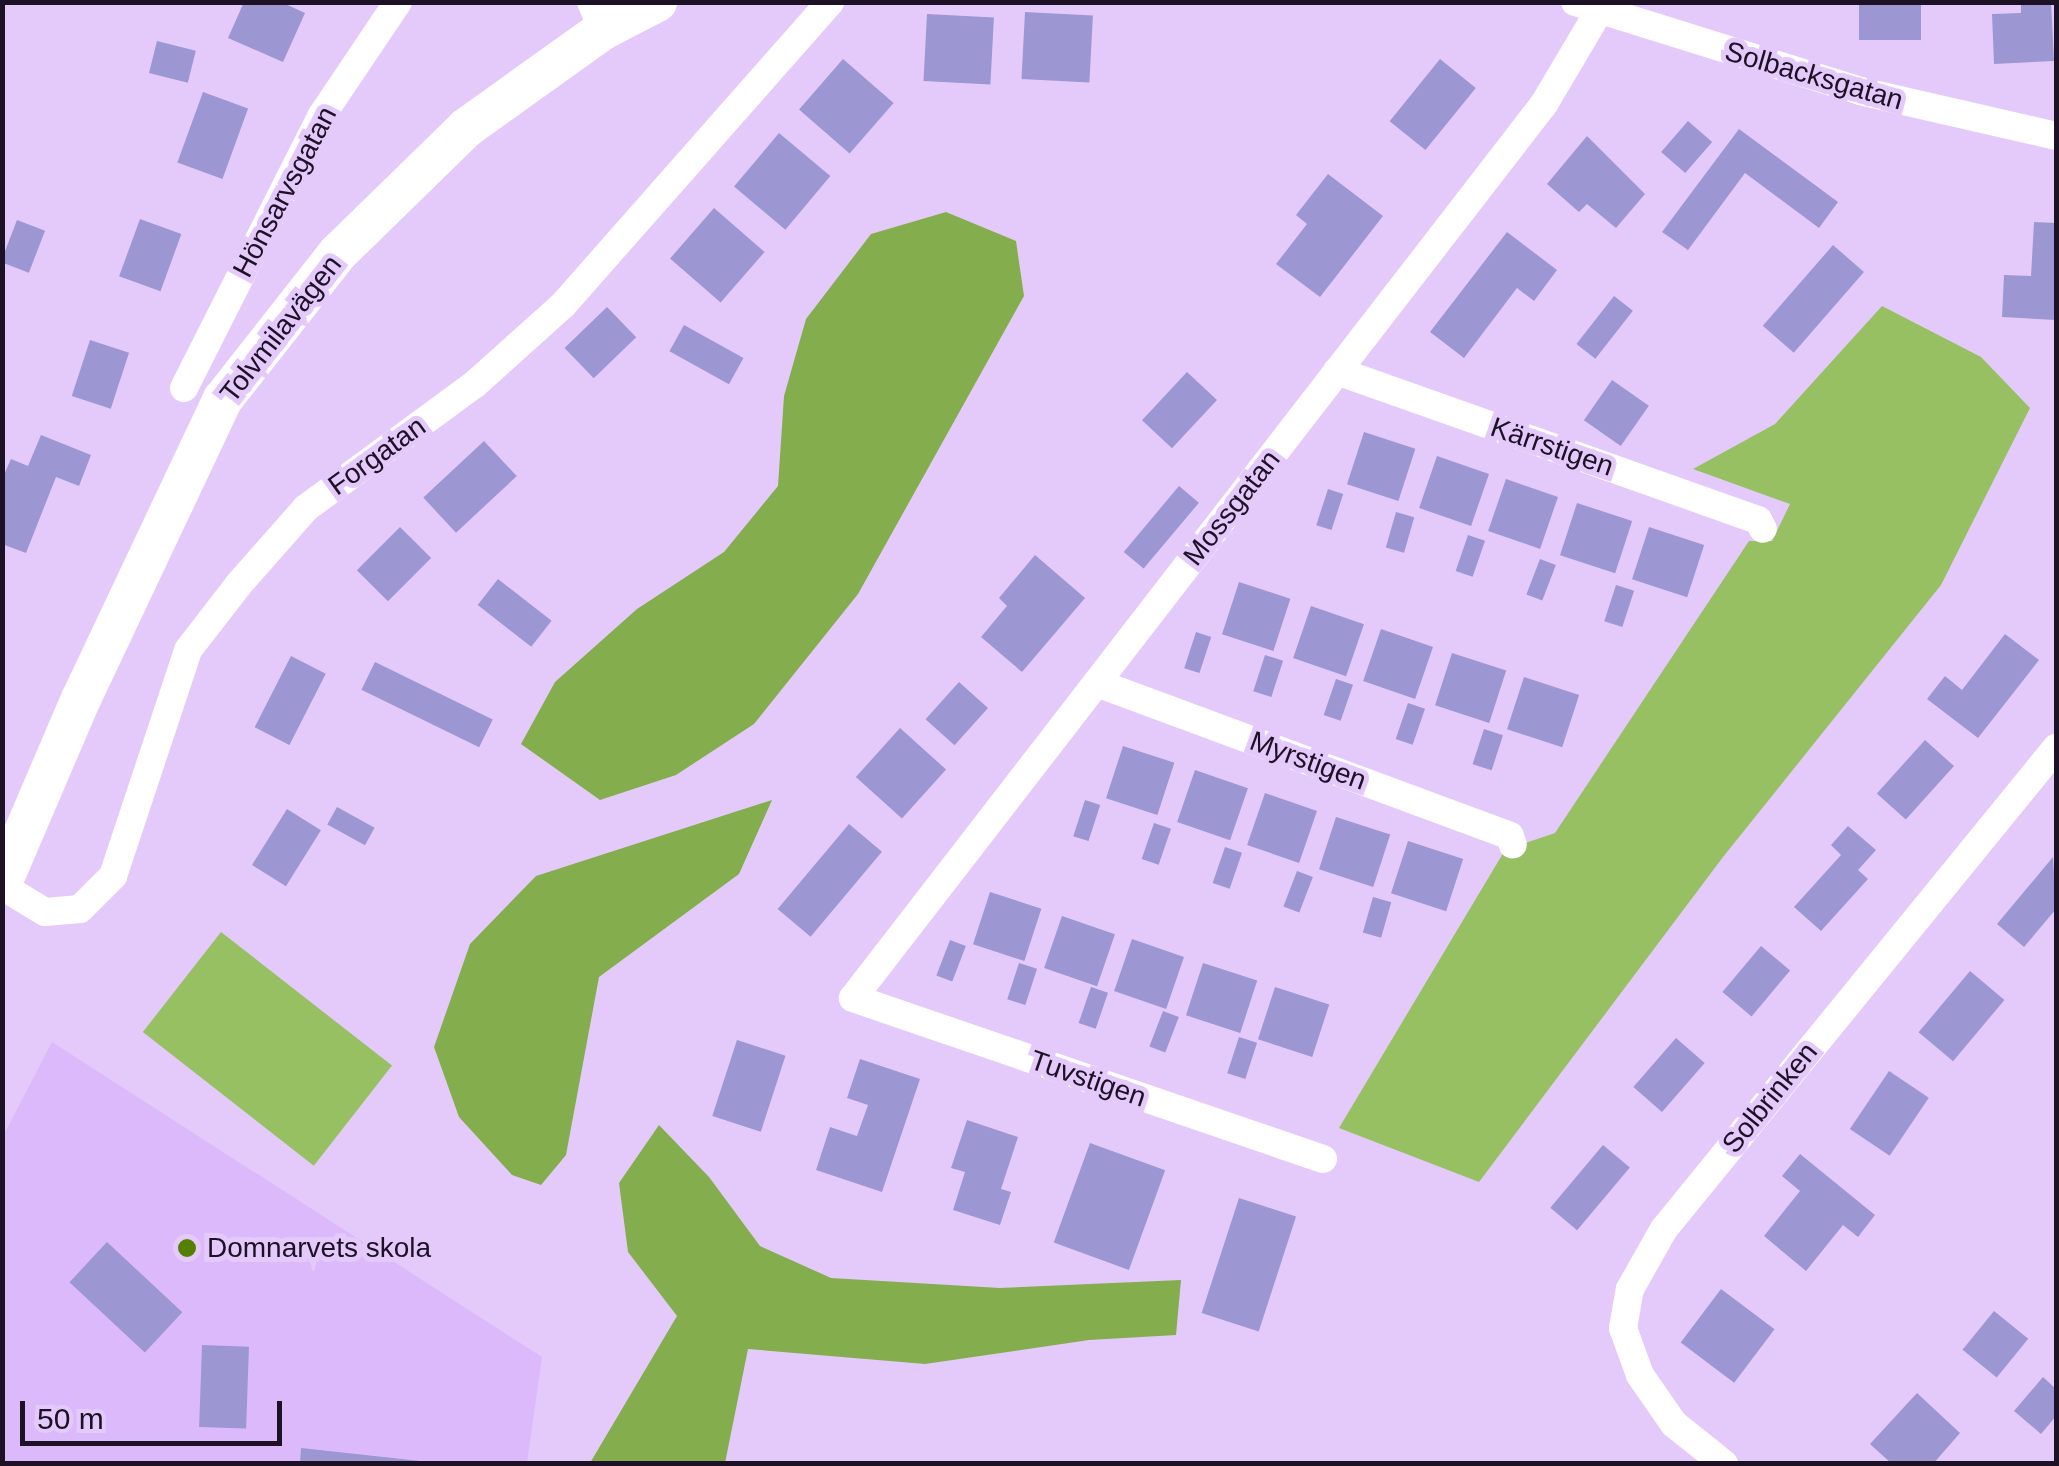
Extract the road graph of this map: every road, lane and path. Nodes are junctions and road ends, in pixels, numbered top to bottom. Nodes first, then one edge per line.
1 (398, 2) edge
2 (657, 2) edge
3 (830, 2) edge
4 (1587, 7) edge
5 (597, 16) edge
6 (2056, 136) edge
7 (1337, 372) junction
8 (184, 388) dead end
9 (1763, 529) dead end
10 (1097, 683) junction
11 (2056, 748) edge
12 (1513, 845) dead end
13 (2, 885) edge
14 (853, 998) joint
15 (1323, 1159) dead end
16 (1724, 1464) edge

1 - 8 street, Hönsarvsgatan
2 - 5 street, Tolvmilavägen
3 - 13 street, Forgatan
4 - 6 street, Solbacksgatan
4 - 7 street, Mossgatan
5 - 13 street, Tolvmilavägen
7 - 9 street, Kärrstigen
7 - 10 street, Mossgatan
10 - 12 street, Myrstigen
10 - 14 street, Mossgatan
11 - 16 street, Solbrinken
14 - 15 street, Tuvstigen

